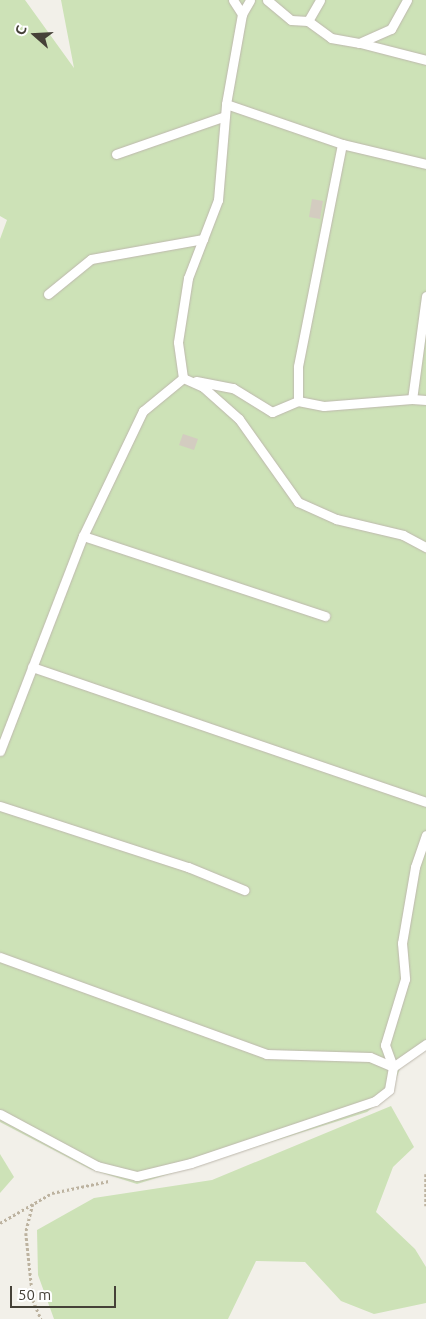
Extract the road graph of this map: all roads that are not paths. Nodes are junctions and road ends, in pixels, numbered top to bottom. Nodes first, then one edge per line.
1 (233, 0) edge
2 (250, 0) edge
3 (267, 0) edge
4 (320, 0) edge
5 (407, 0) edge
6 (242, 14) junction
7 (308, 21) junction
8 (359, 42) junction
9 (426, 60) edge
10 (226, 104) junction
11 (225, 116) junction
12 (342, 144) junction
13 (116, 154) dead end
14 (426, 164) edge
15 (203, 239) junction
16 (48, 294) dead end
17 (426, 296) edge
18 (184, 378) junction
19 (412, 399) junction
20 (426, 400) edge
21 (298, 401) junction
22 (83, 536) junction
23 (426, 547) edge
24 (324, 616) dead end
25 (32, 667) junction
26 (0, 751) edge
27 (426, 802) edge
28 (0, 806) edge
29 (426, 835) edge
30 (244, 890) dead end
31 (0, 956) edge
32 (426, 1044) edge
33 (393, 1067) junction
34 (0, 1114) edge

1 - 6 lane
2 - 6 lane
3 - 7 lane
4 - 7 lane
5 - 8 lane
6 - 10 lane
7 - 8 lane
8 - 9 lane
10 - 11 lane
10 - 12 lane
11 - 13 lane
11 - 15 lane
12 - 14 lane
12 - 21 lane
15 - 16 lane
15 - 18 lane
17 - 19 lane
18 - 21 lane
18 - 22 lane
18 - 23 lane
19 - 20 lane
19 - 21 lane
22 - 24 lane
22 - 25 lane
25 - 26 lane
25 - 27 lane
28 - 30 lane
29 - 33 lane
31 - 33 lane
32 - 33 lane
33 - 34 lane

